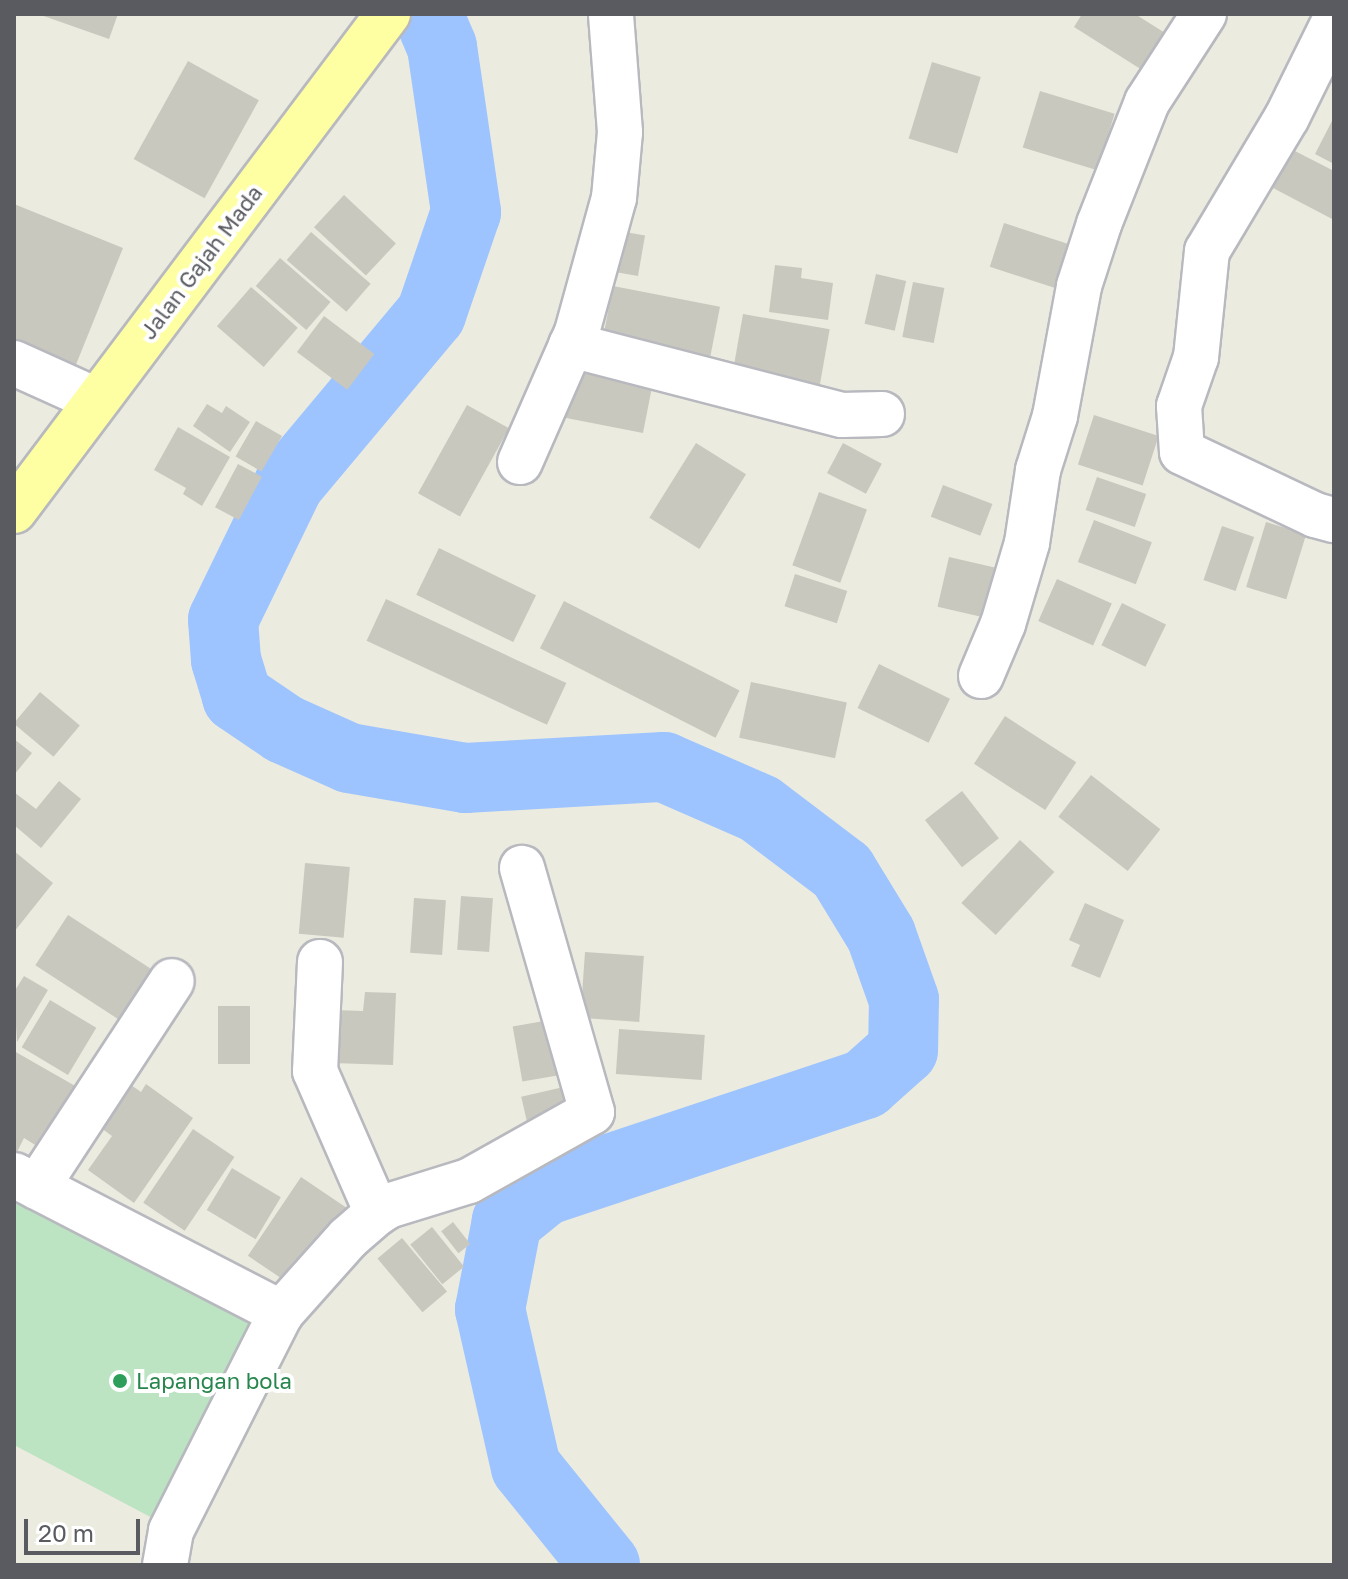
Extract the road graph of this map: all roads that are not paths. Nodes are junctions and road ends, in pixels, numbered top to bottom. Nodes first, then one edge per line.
1 (388, 14) edge
2 (611, 14) edge
3 (1204, 14) edge
4 (1334, 22) edge
5 (571, 345) junction
6 (14, 363) edge
7 (96, 400) junction
8 (882, 414) dead end
9 (520, 462) dead end
10 (14, 511) edge
11 (1334, 520) edge
12 (981, 676) dead end
13 (522, 868) dead end
14 (320, 962) dead end
15 (172, 981) dead end
16 (26, 1181) edge
17 (377, 1213) junction
18 (281, 1313) junction
19 (165, 1565) edge

1 - 7 main road, Jalan Gajah Mada
2 - 5 street
3 - 12 street
4 - 11 street
5 - 8 street
5 - 9 street
6 - 7 street
7 - 10 main road, Jalan Gajah Mada
13 - 17 street
14 - 17 street
15 - 16 street
16 - 18 street
17 - 18 street
18 - 19 street

